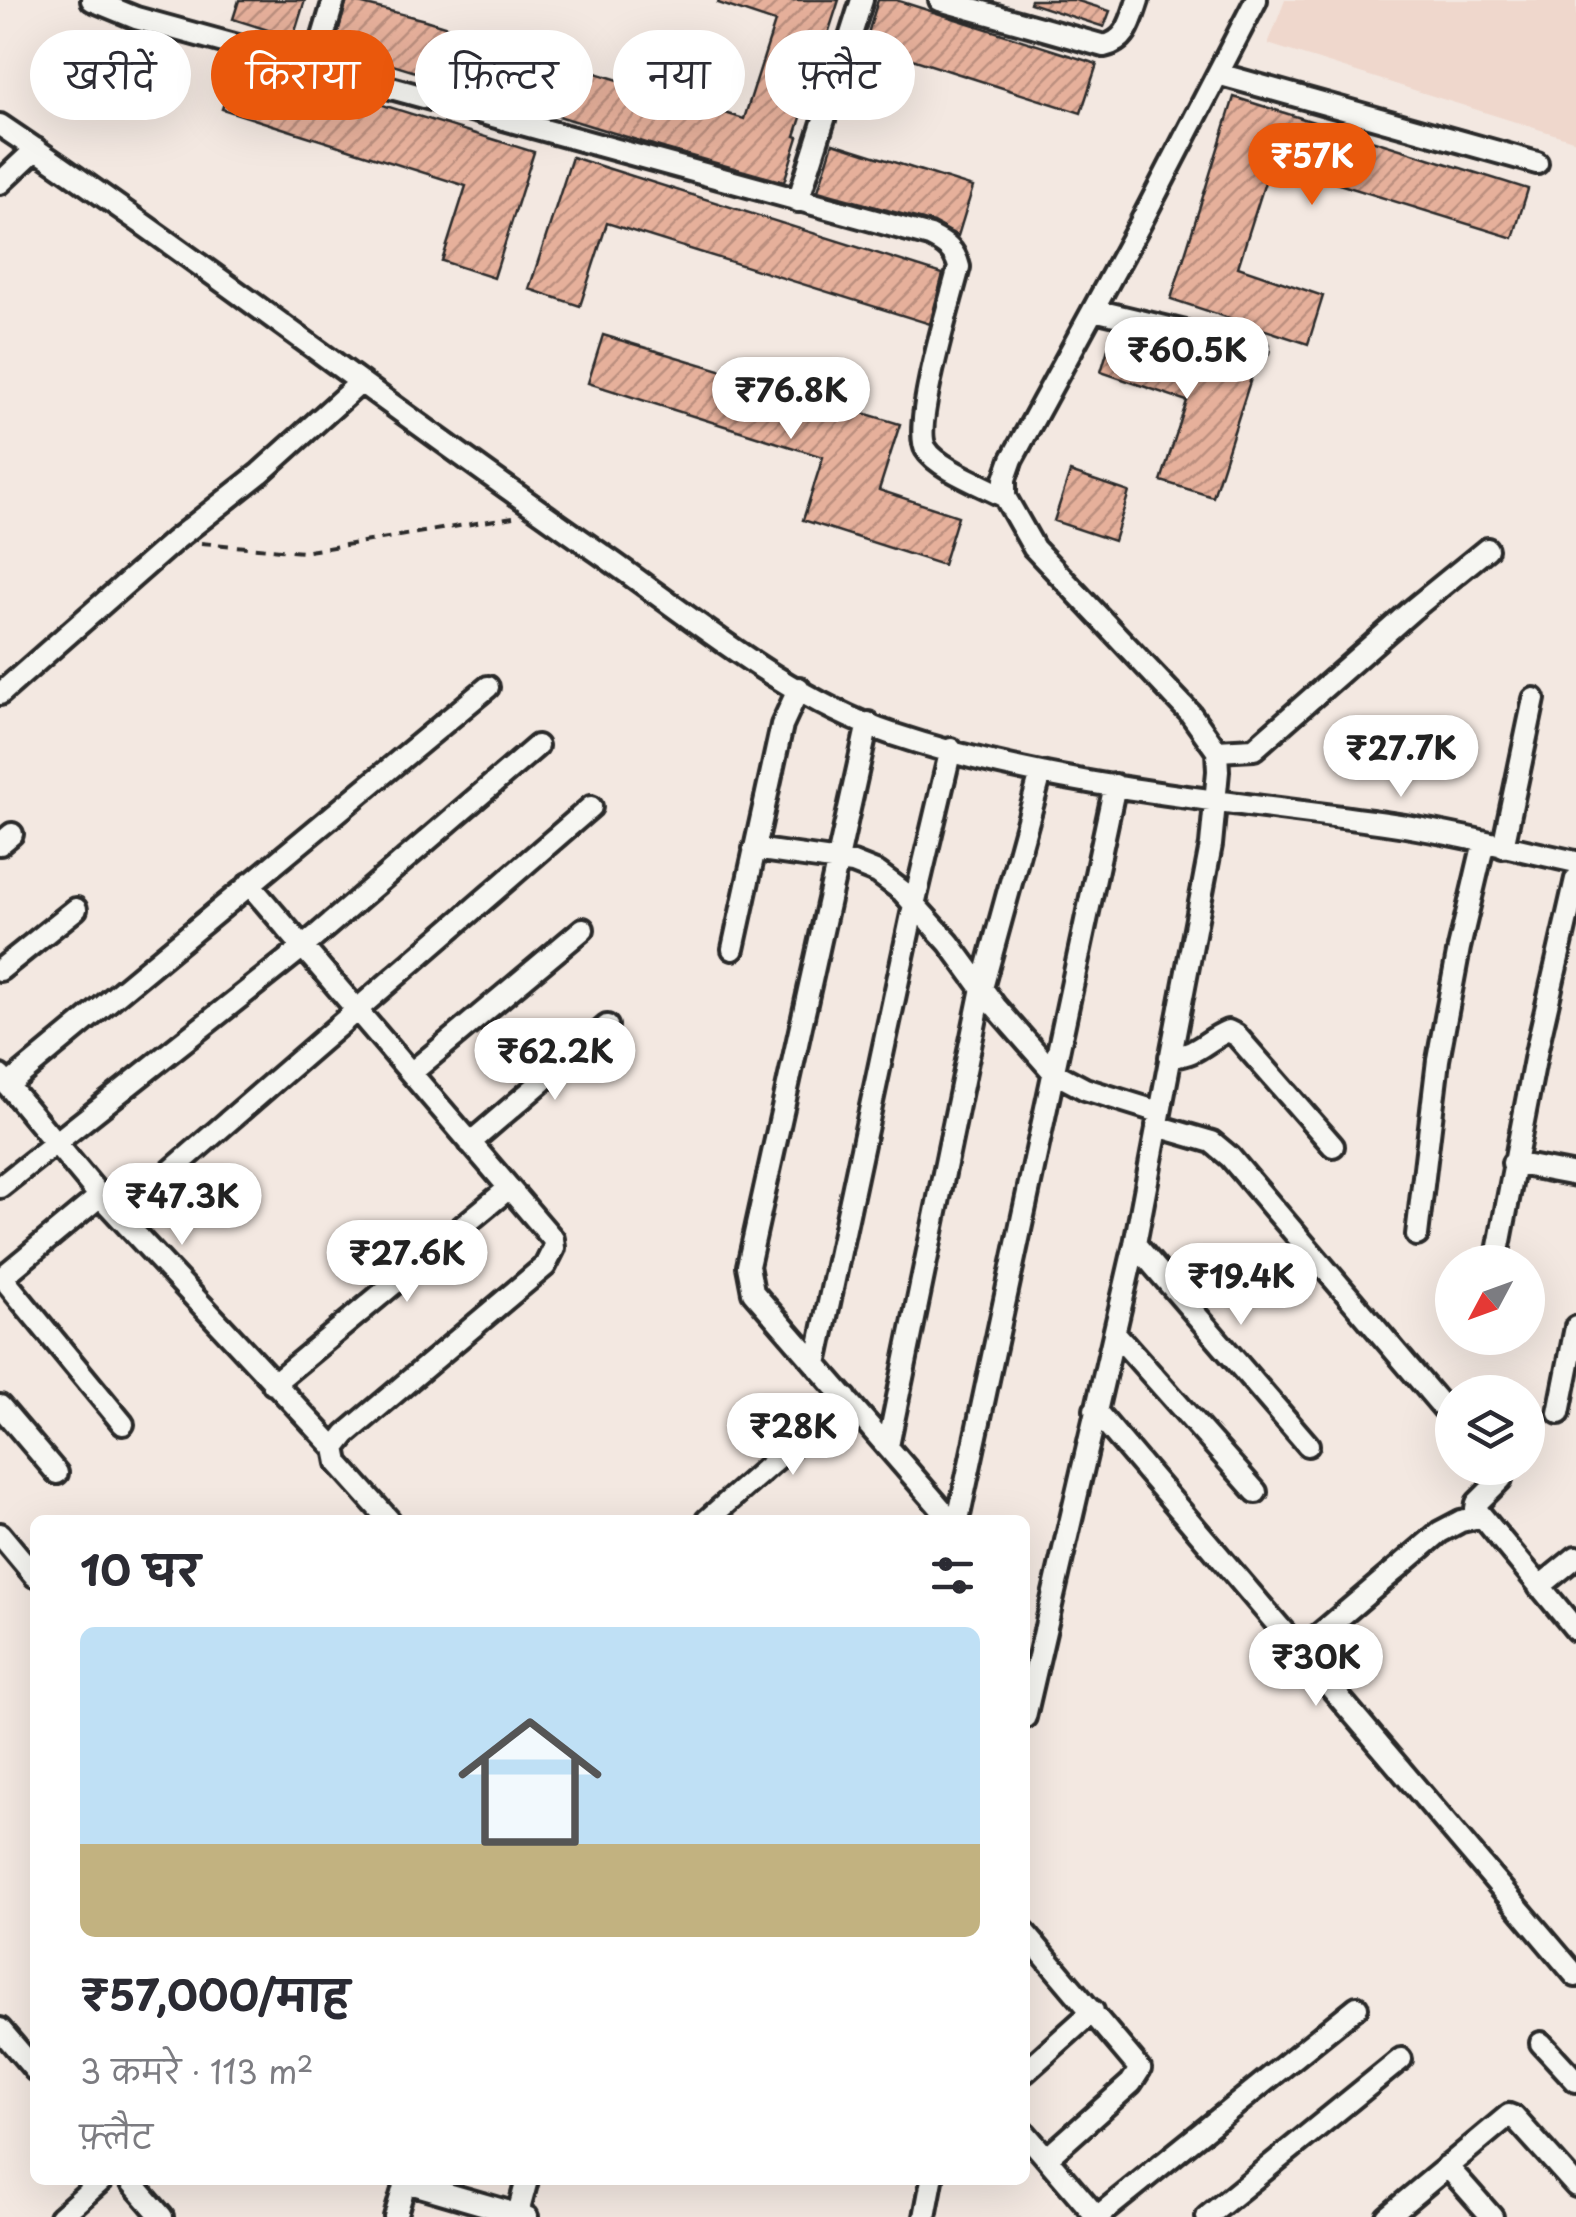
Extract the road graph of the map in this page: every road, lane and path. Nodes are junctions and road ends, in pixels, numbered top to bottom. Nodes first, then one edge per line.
1 (92, 0) edge
2 (334, 0) edge
3 (862, 0) edge
4 (940, 0) edge
5 (1138, 0) edge
6 (1256, 0) edge
7 (325, 30) edge
8 (211, 39) edge
9 (1218, 74) junction
10 (395, 89) edge
11 (0, 125) edge
12 (36, 149) junction
13 (1537, 163) dead end
14 (0, 183) edge
15 (798, 201) junction
16 (1094, 310) junction
17 (1257, 349) dead end
18 (361, 382) junction
19 (1005, 497) junction
20 (542, 513) junction
21 (174, 541) junction
22 (1487, 549) dead end
23 (2, 687) edge
24 (488, 687) dead end
25 (798, 688) junction
26 (1534, 699) dead end
27 (868, 723) junction
28 (537, 746) dead end
29 (952, 750) junction
30 (1217, 752) junction
31 (1041, 773) junction
32 (1115, 786) junction
33 (1216, 799) junction
34 (591, 807) dead end
35 (1493, 845) junction
36 (754, 849) junction
37 (840, 861) junction
38 (1576, 862) edge
39 (1576, 880) edge
40 (249, 884) junction
41 (914, 905) junction
42 (76, 910) dead end
43 (583, 929) dead end
44 (302, 947) junction
45 (733, 948) dead end
46 (0, 970) edge
47 (982, 988) junction
48 (356, 1008) junction
49 (607, 1026) dead end
50 (1170, 1057) junction
51 (1053, 1072) junction
52 (411, 1073) junction
53 (4, 1080) edge
54 (1158, 1119) junction
55 (56, 1143) junction
56 (470, 1143) junction
57 (1334, 1146) dead end
58 (1514, 1162) junction
59 (1576, 1175) edge
60 (0, 1188) edge
61 (509, 1188) junction
62 (100, 1196) junction
63 (119, 1216) junction
64 (1417, 1234) dead end
65 (1135, 1244) junction
66 (1499, 1245) edge
67 (1, 1278) edge
68 (1576, 1327) edge
69 (1115, 1333) junction
70 (816, 1364) junction
71 (273, 1384) junction
72 (846, 1398) junction
73 (1435, 1398) edge
74 (0, 1406) edge
75 (1095, 1410) junction
76 (1560, 1413) dead end
77 (122, 1424) dead end
78 (888, 1446) junction
79 (1308, 1446) dead end
80 (335, 1448) junction
81 (57, 1473) dead end
82 (1495, 1485) edge
83 (1256, 1492) dead end
84 (385, 1515) edge
85 (713, 1515) edge
86 (950, 1515) edge
87 (955, 1515) edge
88 (1479, 1517) junction
89 (0, 1534) edge
90 (1576, 1557) edge
91 (30, 1570) edge
92 (1539, 1587) junction
93 (1576, 1630) edge
94 (1300, 1652) junction
95 (1030, 1695) edge
96 (1030, 1938) edge
97 (1576, 1976) edge
98 (1357, 2007) dead end
99 (1093, 2011) junction
100 (4, 2042) edge
101 (1541, 2043) dead end
102 (1401, 2059) dead end
103 (30, 2065) edge
104 (1030, 2068) edge
105 (1576, 2081) edge
106 (1030, 2138) edge
107 (1047, 2158) junction
108 (1447, 2166) junction
109 (96, 2185) edge
110 (134, 2185) edge
111 (405, 2185) edge
112 (419, 2185) edge
113 (526, 2185) edge
114 (931, 2185) edge
115 (1576, 2186) edge
116 (521, 2216) edge
117 (60, 2217) edge
118 (162, 2217) edge
119 (395, 2217) edge
120 (925, 2217) edge
121 (1207, 2217) edge
122 (1387, 2217) edge
123 (1492, 2217) edge

1 - 8 street
2 - 7 street
3 - 15 street
4 - 5 street
6 - 9 street
9 - 13 street
9 - 16 street
10 - 15 street
11 - 12 street
12 - 14 street
12 - 18 street
15 - 19 street
16 - 17 street
16 - 19 street
18 - 20 street
18 - 21 street
19 - 30 street
20 - 21 path
20 - 25 street
21 - 23 street
22 - 30 street
24 - 40 street
25 - 27 street
25 - 36 street
26 - 35 street
27 - 29 street
27 - 37 street
28 - 44 street
29 - 31 street
29 - 41 street
30 - 33 street
31 - 32 street
31 - 47 street
32 - 33 street
32 - 51 street
33 - 35 street
33 - 50 street
34 - 48 street
35 - 38 street
35 - 64 street
36 - 37 street
36 - 45 street
37 - 41 street
37 - 70 street
39 - 58 street
40 - 44 street
40 - 53 street
41 - 47 street
41 - 70 street
42 - 46 street
43 - 52 street
44 - 48 street
44 - 55 street
47 - 51 street
47 - 78 street
48 - 52 street
48 - 63 street
49 - 56 street
50 - 54 street
50 - 57 street
51 - 54 street
51 - 87 street
52 - 56 street
53 - 55 street
54 - 65 street
54 - 73 street
55 - 60 street
55 - 62 street
56 - 61 street
58 - 59 street
58 - 66 street
61 - 71 street
61 - 80 street
62 - 63 street
62 - 67 street
63 - 71 street
65 - 69 street
65 - 79 street
67 - 77 street
68 - 76 street
69 - 75 street
69 - 83 street
70 - 72 street
71 - 80 street
72 - 78 street
72 - 85 street
74 - 81 street
75 - 94 street
75 - 95 street
78 - 86 street
80 - 84 street
82 - 88 street
88 - 92 street
88 - 94 street
89 - 91 street
90 - 92 street
92 - 93 street
94 - 97 street
96 - 99 street
98 - 107 street
99 - 104 street
99 - 107 street
100 - 103 street
101 - 105 street
102 - 121 street
106 - 107 street
108 - 115 street
108 - 122 street
108 - 123 street
109 - 117 street
110 - 118 street
111 - 119 street
112 - 116 street
113 - 116 street
114 - 120 street

